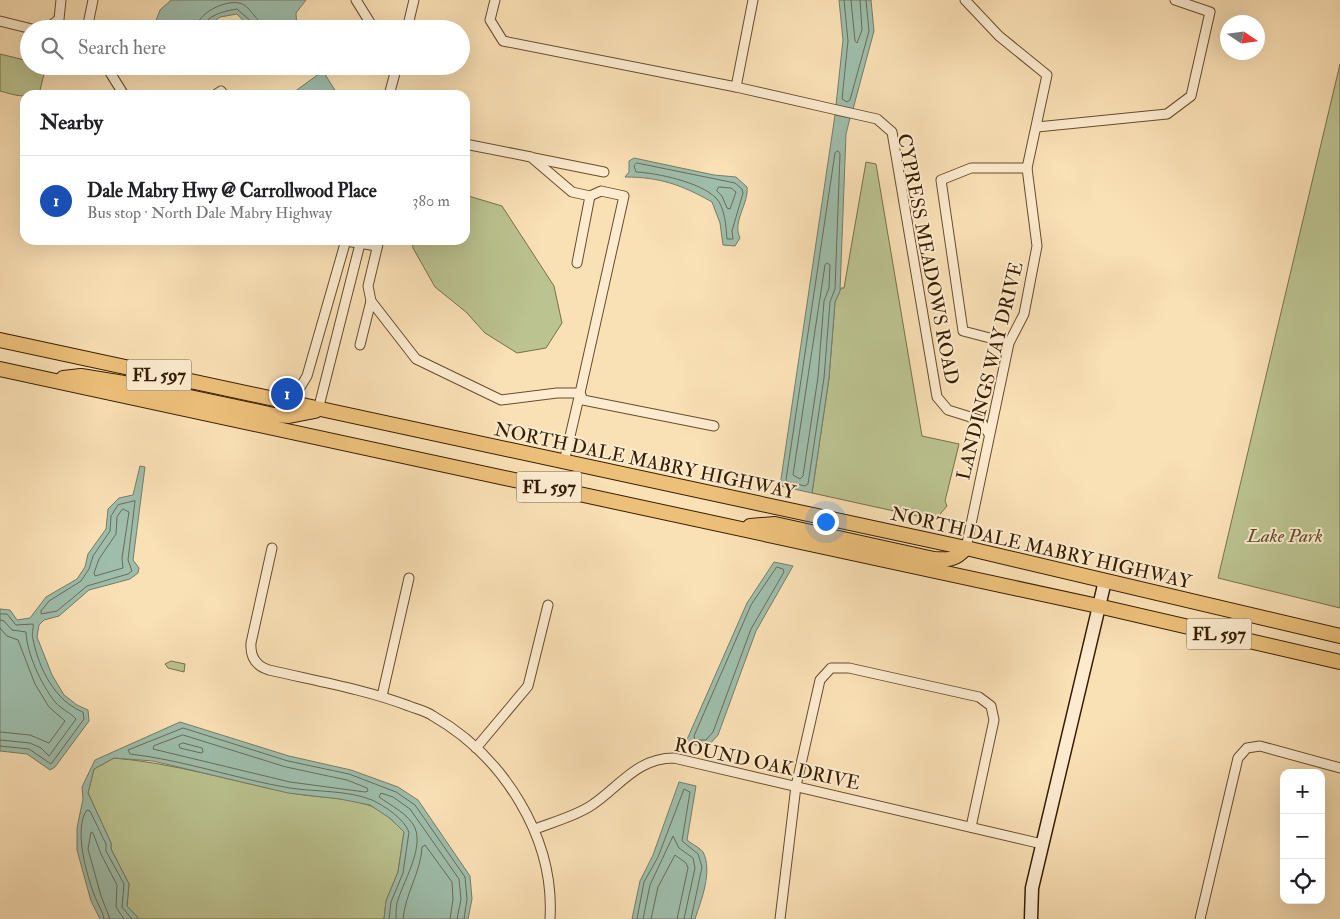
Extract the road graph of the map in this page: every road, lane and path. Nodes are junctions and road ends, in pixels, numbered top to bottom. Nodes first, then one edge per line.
1 (61, 0) edge
2 (93, 0) edge
3 (356, 0) edge
4 (414, 0) edge
5 (495, 0) edge
6 (753, 0) edge
7 (965, 0) edge
8 (1175, 0) edge
9 (58, 20) edge
10 (89, 20) edge
11 (368, 20) edge
12 (409, 20) edge
13 (0, 21) edge
14 (20, 26) edge
15 (112, 75) edge
16 (395, 75) edge
17 (736, 87) junction
18 (121, 90) edge
19 (390, 90) edge
20 (1036, 127) junction
21 (470, 145) edge
22 (531, 157) junction
23 (1027, 168) junction
24 (604, 172) dead end
25 (590, 196) junction
26 (345, 245) edge
27 (359, 245) edge
28 (378, 245) edge
29 (577, 263) dead end
30 (371, 301) junction
31 (325, 316) junction
32 (341, 320) junction
33 (0, 340) edge
34 (1009, 343) junction
35 (360, 345) dead end
36 (0, 369) edge
37 (48, 379) junction
38 (580, 393) junction
39 (290, 404) junction
40 (318, 410) junction
41 (714, 426) dead end
42 (989, 434) junction
43 (564, 462) junction
44 (734, 527) junction
45 (272, 548) dead end
46 (966, 548) junction
47 (409, 578) dead end
48 (1105, 581) junction
49 (548, 606) dead end
50 (1098, 606) junction
51 (1340, 636) edge
52 (1340, 662) edge
53 (382, 696) junction
54 (476, 748) junction
55 (1340, 768) edge
56 (796, 786) junction
57 (971, 827) junction
58 (535, 829) junction
59 (1042, 844) junction
60 (550, 919) edge
61 (781, 919) edge
62 (1032, 919) edge
63 (1200, 919) edge

1 - 9 street
2 - 10 street
3 - 11 street
4 - 12 street
5 - 17 street, CYPRESS MEADOWS ROAD
6 - 17 street
7 - 20 street, LANDINGS WAY DRIVE
8 - 20 street
13 - 14 street
15 - 18 street
16 - 19 street
17 - 42 street, CYPRESS MEADOWS ROAD
20 - 23 street, LANDINGS WAY DRIVE
21 - 22 street
22 - 24 street
22 - 25 street
23 - 34 street, LANDINGS WAY DRIVE
23 - 34 street
25 - 29 street
25 - 38 street
26 - 31 street
27 - 32 street
28 - 30 street
30 - 35 street
30 - 38 street
31 - 32 street
31 - 39 street
32 - 40 street
33 - 39 main road, NORTH DALE MABRY HIGHWAY / FL 597
34 - 42 street, LANDINGS WAY DRIVE
36 - 37 main road, FL 597
37 - 40 main road
37 - 44 main road, FL 597
38 - 41 street
38 - 43 street
39 - 40 main road, NORTH DALE MABRY HIGHWAY / FL 597
40 - 43 main road, NORTH DALE MABRY HIGHWAY / FL 597
42 - 46 street, LANDINGS WAY DRIVE
43 - 46 main road, NORTH DALE MABRY HIGHWAY / FL 597
44 - 46 main road
44 - 50 main road, FL 597
45 - 53 street
46 - 48 main road, NORTH DALE MABRY HIGHWAY / FL 597
47 - 53 street
48 - 50 street
48 - 51 main road, NORTH DALE MABRY HIGHWAY / FL 597
49 - 54 street
50 - 52 main road, FL 597
50 - 59 street
53 - 54 street
54 - 58 street
55 - 63 street
56 - 57 street, ROUND OAK DRIVE
56 - 57 street
56 - 58 street, ROUND OAK DRIVE
56 - 61 street
57 - 59 street, ROUND OAK DRIVE
58 - 60 street
59 - 62 street

